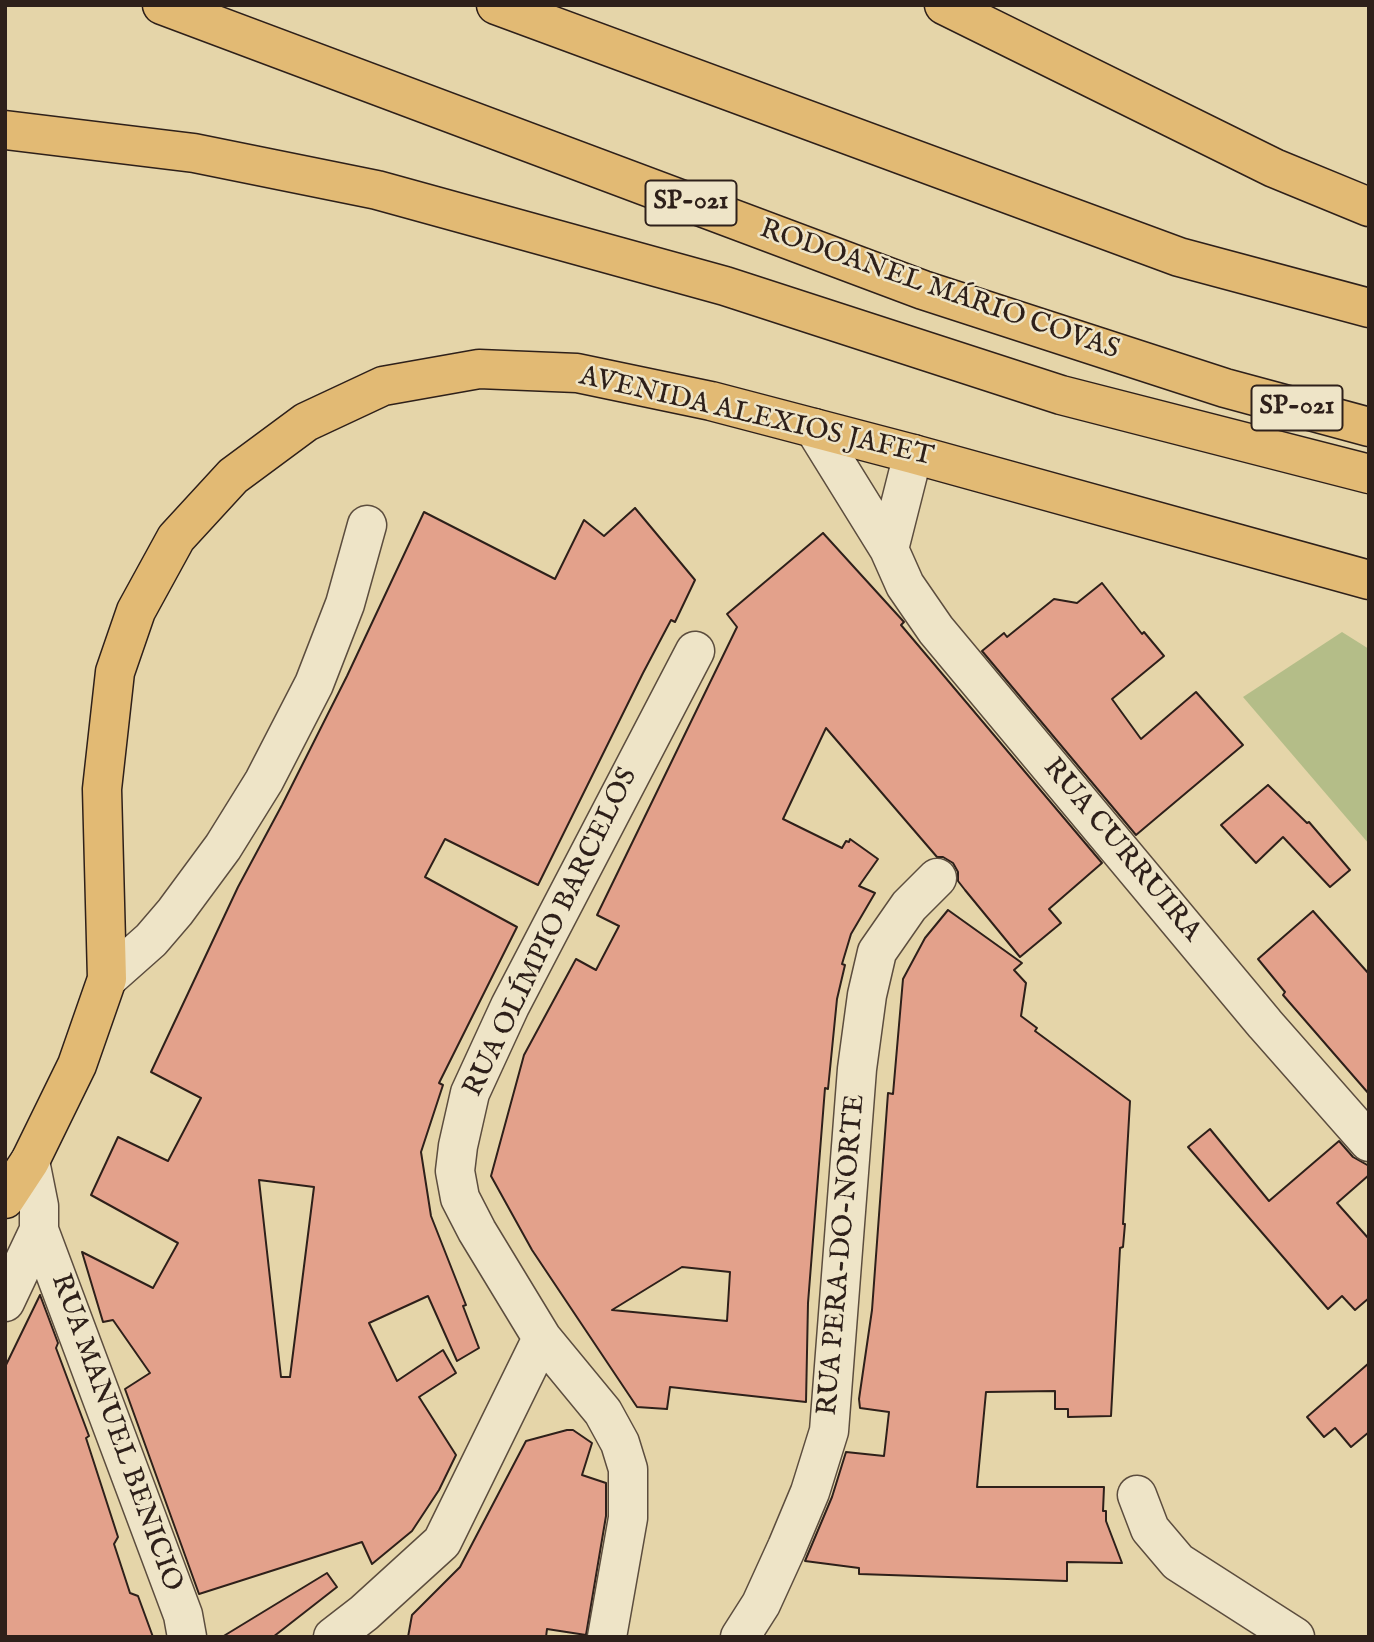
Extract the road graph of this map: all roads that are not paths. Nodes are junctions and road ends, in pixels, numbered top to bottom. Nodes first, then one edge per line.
1 (162, 5) edge
2 (496, 5) edge
3 (944, 5) edge
4 (5, 130) edge
5 (1369, 207) edge
6 (1369, 308) edge
7 (1369, 427) edge
8 (814, 429) junction
9 (913, 454) junction
10 (1369, 474) edge
11 (367, 525) dead end
12 (889, 549) junction
13 (1369, 580) edge
14 (695, 651) dead end
15 (937, 878) dead end
16 (107, 979) junction
17 (1369, 1142) edge
18 (30, 1161) junction
19 (5, 1199) edge
20 (39, 1230) junction
21 (5, 1302) edge
22 (542, 1338) junction
23 (1137, 1495) dead end
24 (187, 1637) edge
25 (333, 1637) edge
26 (607, 1637) edge
27 (740, 1637) edge
28 (1295, 1637) edge

1 - 7 main road, RODOANEL MÁRIO COVAS / SP-021
2 - 6 main road
3 - 5 main road
4 - 10 main road
8 - 9 main road, AVENIDA ALEXIOS JAFET
8 - 12 street, RUA CURRUIRA
8 - 16 main road, AVENIDA ALEXIOS JAFET
9 - 12 street
9 - 13 main road, AVENIDA ALEXIOS JAFET
11 - 16 street, AVENIDA ALEXIOS JAFET
12 - 17 street, RUA CURRUIRA
14 - 22 street, RUA OLÍMPIO BARCELOS
15 - 27 street, RUA PERA-DO-NORTE
16 - 18 main road, AVENIDA ALEXIOS JAFET
18 - 19 main road, AVENIDA ALEXIOS JAFET
18 - 20 street
20 - 21 street
20 - 24 street, RUA MANUEL BENICIO
22 - 25 street
22 - 26 street, RUA OLÍMPIO BARCELOS
23 - 28 street

